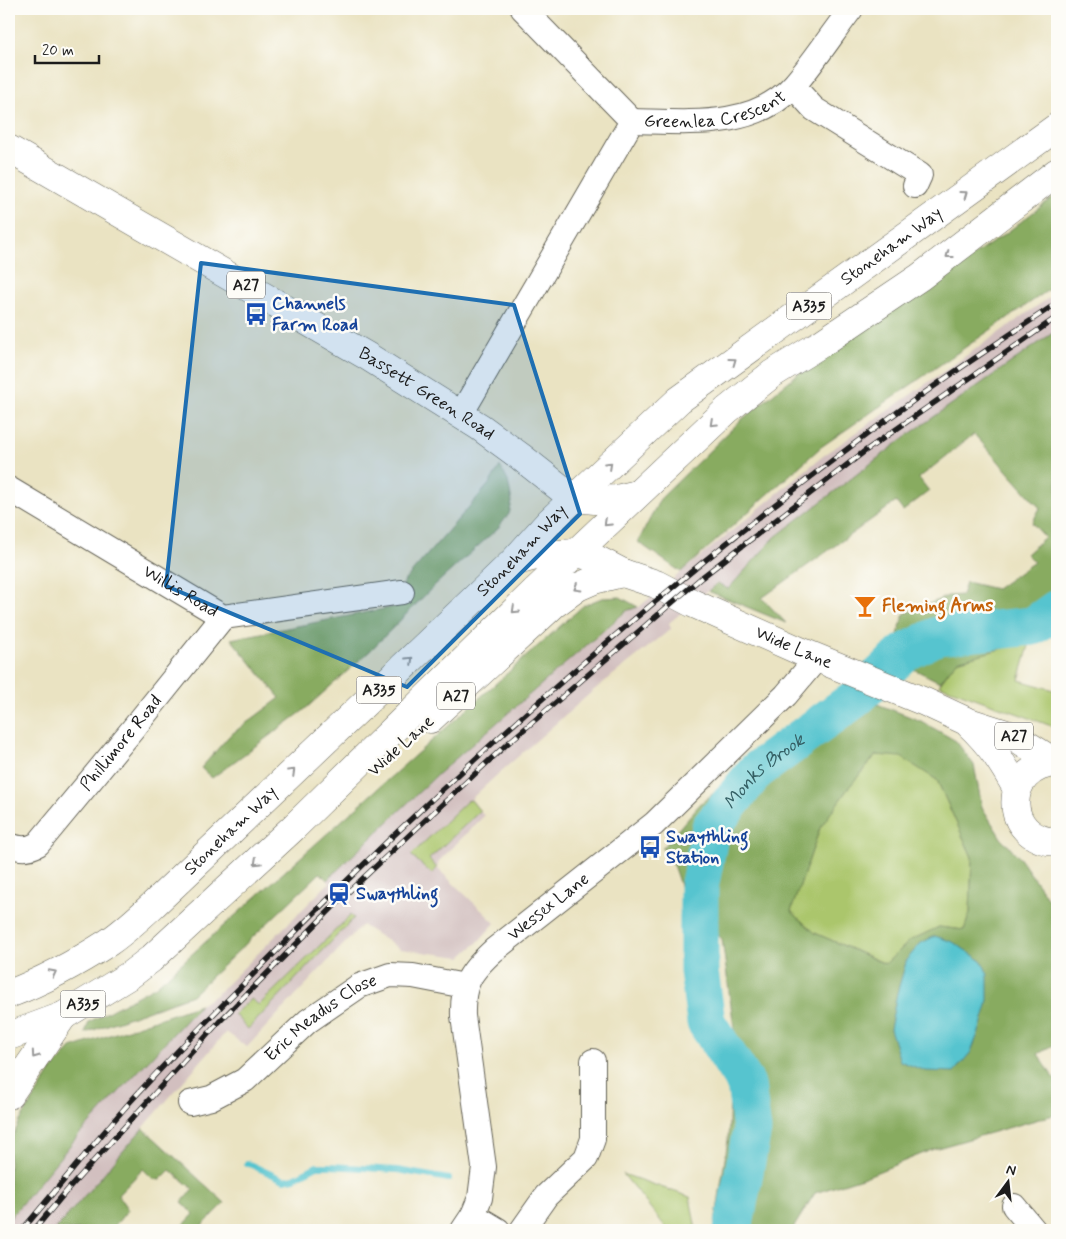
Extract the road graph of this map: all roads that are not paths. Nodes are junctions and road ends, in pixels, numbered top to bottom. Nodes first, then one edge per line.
1 (523, 9) edge
2 (851, 9) edge
3 (793, 86) junction
4 (632, 121) junction
5 (1057, 127) edge
6 (9, 149) edge
7 (1057, 172) edge
8 (915, 186) dead end
9 (461, 414) junction
10 (9, 488) edge
11 (637, 494) junction
12 (573, 498) junction
13 (577, 553) junction
14 (513, 562) junction
15 (623, 573) junction
16 (402, 592) dead end
17 (222, 617) junction
18 (816, 658) junction
19 (966, 721) junction
20 (1057, 763) edge
21 (1017, 789) junction
22 (293, 828) junction
23 (1050, 841) edge
24 (9, 845) edge
25 (1057, 864) edge
26 (465, 986) junction
27 (9, 994) edge
28 (63, 1016) junction
29 (9, 1036) edge
30 (593, 1061) dead end
31 (9, 1094) edge
32 (190, 1103) dead end
33 (1014, 1206) dead end
34 (468, 1223) edge
35 (498, 1230) edge
36 (522, 1230) edge
37 (1034, 1230) edge

1 - 4 street
2 - 3 street, Greenlea Crescent
3 - 4 street, Greenlea Crescent
3 - 8 street, Greenlea Crescent
4 - 9 street
12 -> 5 main road, Stoneham Way / A335
6 - 9 main road, Bassett Green Road / A27
7 -> 11 main road, A335
9 - 12 main road, Bassett Green Road / A27
10 - 17 street, Willis Road
11 - 12 main road
11 -> 13 main road, A335
12 - 14 main road, Stoneham Way / A335
13 - 14 main road, Wide Lane / A27
13 - 15 main road, Wide Lane / A27
13 -> 22 main road, A335
27 -> 14 main road, Stoneham Way / A335
15 - 18 main road, Wide Lane / A27
15 -> 22 main road, Wide Lane / A27
16 - 17 street, Willis Road
17 - 24 street, Phillimore Road
18 - 19 main road, Wide Lane / A27
18 - 26 street, Wessex Lane
19 - 20 main road, Wide Lane / A27
19 - 21 main road, Wide Lane / A27
20 - 21 main road
21 - 23 main road
22 -> 28 main road, A335
23 - 25 main road
26 - 32 street, Eric Meadus Close
26 - 34 street, Wessex Lane
28 - 29 main road, A335
28 -> 31 main road
30 - 36 street
33 - 37 street
34 - 35 street

